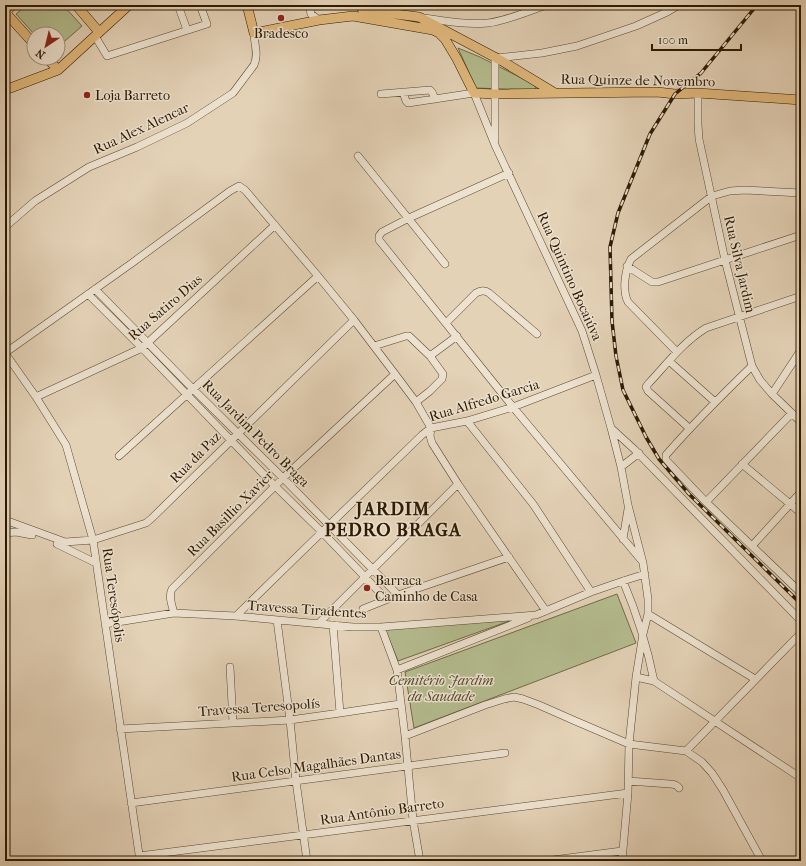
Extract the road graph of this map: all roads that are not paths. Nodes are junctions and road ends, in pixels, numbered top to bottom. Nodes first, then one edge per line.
1 (13, 5) edge
2 (76, 5) edge
3 (130, 5) edge
4 (178, 5) edge
5 (200, 5) edge
6 (247, 5) edge
7 (309, 5) edge
8 (547, 5) edge
9 (679, 5) edge
10 (362, 7) edge
11 (5, 12) edge
12 (353, 16) junction
13 (419, 17) junction
14 (319, 20) junction
15 (434, 28) junction
16 (187, 30) junction
17 (254, 33) junction
18 (97, 34) junction
19 (26, 35) edge
20 (475, 46) junction
21 (453, 52) junction
22 (496, 58) junction
23 (54, 66) edge
24 (58, 70) junction
25 (5, 90) edge
26 (403, 92) junction
27 (555, 93) junction
28 (698, 93) junction
29 (380, 94) dead end
30 (474, 94) junction
31 (495, 94) junction
32 (435, 99) junction
33 (801, 100) edge
34 (495, 145) junction
35 (358, 156) dead end
36 (509, 173) junction
37 (801, 193) edge
38 (712, 196) junction
39 (409, 218) junction
40 (275, 224) junction
41 (5, 227) edge
42 (801, 235) edge
43 (725, 260) junction
44 (445, 264) dead end
45 (627, 266) junction
46 (318, 276) junction
47 (95, 289) junction
48 (88, 294) junction
49 (801, 296) edge
50 (739, 317) junction
51 (354, 320) junction
52 (446, 323) junction
53 (538, 334) dead end
54 (457, 336) junction
55 (148, 342) junction
56 (374, 346) junction
57 (142, 348) junction
58 (801, 350) edge
59 (677, 352) junction
60 (5, 353) edge
61 (430, 356) junction
62 (669, 361) junction
63 (752, 366) junction
64 (396, 374) junction
65 (596, 375) junction
66 (193, 389) junction
67 (772, 394) junction
68 (186, 395) junction
69 (36, 397) junction
70 (416, 402) junction
71 (715, 402) junction
72 (513, 407) junction
73 (792, 413) junction
74 (467, 421) junction
75 (801, 422) edge
76 (430, 428) junction
77 (611, 428) junction
78 (689, 428) junction
79 (238, 433) junction
80 (231, 441) junction
81 (639, 453) junction
82 (119, 456) dead end
83 (742, 464) junction
84 (621, 467) junction
85 (283, 478) junction
86 (458, 484) junction
87 (275, 486) junction
88 (801, 492) edge
89 (706, 502) junction
90 (790, 504) junction
91 (628, 505) junction
92 (801, 513) edge
93 (5, 520) edge
94 (329, 525) junction
95 (322, 532) junction
96 (5, 534) edge
97 (623, 539) junction
98 (93, 540) junction
99 (752, 546) junction
100 (508, 557) junction
101 (96, 563) junction
102 (643, 563) junction
103 (373, 569) junction
104 (645, 574) junction
105 (365, 577) junction
106 (623, 580) junction
107 (800, 591) edge
108 (592, 592) junction
109 (398, 595) junction
110 (386, 599) junction
111 (363, 609) dead end
112 (546, 611) junction
113 (174, 613) junction
114 (648, 614) junction
115 (536, 615) junction
116 (236, 616) junction
117 (277, 620) junction
118 (801, 621) edge
119 (319, 623) junction
120 (105, 624) junction
121 (333, 625) junction
122 (381, 627) junction
123 (801, 633) edge
124 (643, 634) junction
125 (230, 667) dead end
126 (397, 670) junction
127 (636, 677) junction
128 (755, 679) junction
129 (654, 681) junction
130 (400, 704) junction
131 (340, 713) junction
132 (290, 720) junction
133 (715, 720) junction
134 (233, 723) junction
135 (120, 729) junction
136 (405, 736) junction
137 (629, 744) junction
138 (686, 751) junction
139 (505, 753) dead end
140 (408, 766) junction
141 (801, 778) edge
142 (296, 781) junction
143 (628, 782) junction
144 (678, 788) dead end
145 (628, 792) junction
146 (131, 803) junction
147 (413, 820) junction
148 (304, 835) junction
149 (622, 851) junction
150 (139, 858) edge
151 (307, 861) edge
152 (420, 861) edge
153 (545, 861) edge
154 (622, 861) edge
155 (762, 861) edge

1 - 11 main road
2 - 18 main road
3 - 18 main road
4 - 16 street
5 - 16 street
6 - 17 main road
7 - 14 street
8 - 13 street
9 - 22 street
10 - 12 main road
10 - 13 main road
11 - 19 main road
12 - 14 main road
12 - 15 main road
13 - 15 main road
14 - 17 main road
15 - 20 main road
15 - 21 main road, Rua Quintino Bocaiúva
16 - 18 street
17 - 41 street, Rua Alex Alencar
18 - 24 main road
20 - 21 main road
20 - 22 main road
21 - 30 main road, Rua Quintino Bocaiúva
22 - 27 main road
22 - 31 street
23 - 24 main road
24 - 25 main road
26 - 29 street
26 - 32 street
26 - 32 street
27 - 28 main road, Rua Quinze de Novembro
27 - 31 main road, Rua Quinze de Novembro
28 - 33 main road, Rua Quinze de Novembro
28 - 38 street, Rua Silva Jardim
30 - 31 main road, Rua Quinze de Novembro
30 - 32 street
30 - 34 street, Rua Quintino Bocaiúva
31 - 34 street
34 - 36 street, Rua Quintino Bocaiúva
35 - 39 street
36 - 39 street
36 - 65 street, Rua Quintino Bocaiúva
37 - 38 street
38 - 43 street, Rua Silva Jardim
38 - 45 street
39 - 44 street
39 - 52 street
40 - 46 street
40 - 47 street
40 - 55 street, Rua Satiro Dias
42 - 43 street
43 - 45 street
43 - 50 street, Rua Silva Jardim
45 - 59 street
46 - 51 street
46 - 66 street
47 - 48 street
47 - 55 street, Rua Jardim Pedro Braga
48 - 57 street, Rua Jardim Pedro Braga
48 - 60 street
49 - 50 street
50 - 59 street
50 - 63 street, Rua Silva Jardim
51 - 56 street
51 - 79 street, Rua da Paz
52 - 53 street
52 - 54 street
54 - 61 street
54 - 72 street
55 - 57 street, Rua Satiro Dias
55 - 66 street, Rua Jardim Pedro Braga
56 - 61 street
56 - 64 street
57 - 68 street, Rua Jardim Pedro Braga
57 - 69 street, Rua Satiro Dias
58 - 67 street
59 - 62 street
60 - 69 street, Rua Teresópolis
61 - 70 street
62 - 71 street
62 - 78 street
63 - 67 street, Rua Silva Jardim
63 - 71 street
64 - 70 street
64 - 85 street, Rua Basillio Xavier
65 - 72 street, Rua Alfredo Garcia
65 - 77 street, Rua Quintino Bocaiúva
66 - 68 street
66 - 79 street, Rua Jardim Pedro Braga
67 - 73 street, Rua Silva Jardim
68 - 80 street, Rua Jardim Pedro Braga
68 - 82 street
69 - 98 street, Rua Teresópolis
70 - 76 street
71 - 78 street
72 - 74 street, Rua Alfredo Garcia
72 - 97 street
73 - 75 street, Rua Silva Jardim
73 - 83 street
74 - 76 street, Rua Alfredo Garcia
74 - 108 street
76 - 86 street
76 - 94 street, Rua Alfredo Garcia
77 - 81 street
77 - 84 street, Rua Quintino Bocaiúva
78 - 89 street
79 - 80 street, Rua da Paz
79 - 85 street, Rua Jardim Pedro Braga
80 - 87 street, Rua Jardim Pedro Braga
80 - 98 street, Rua da Paz
81 - 84 street
81 - 118 street
83 - 89 street
83 - 90 street
84 - 91 street, Rua Quintino Bocaiúva
85 - 87 street, Rua Basillio Xavier
85 - 94 street, Rua Jardim Pedro Braga
86 - 100 street
86 - 103 street
87 - 95 street, Rua Jardim Pedro Braga
87 - 113 street, Rua Basillio Xavier
88 - 90 street
89 - 99 street
90 - 92 street
90 - 99 street
91 - 97 street
91 - 102 street, Rua Quintino Bocaiúva
93 - 98 street, Rua da Paz
94 - 95 street, Rua Alfredo Garcia
94 - 103 street, Rua Jardim Pedro Braga
95 - 105 street, Rua Jardim Pedro Braga
95 - 116 street, Rua Alfredo Garcia
96 - 101 street
97 - 102 street
98 - 101 street, Rua Teresópolis
99 - 107 street
100 - 109 street
100 - 112 street
101 - 120 street, Rua Teresópolis
102 - 104 street, Rua Quintino Bocaiúva
103 - 105 street
103 - 109 street, Rua Jardim Pedro Braga
104 - 106 street, Travessa Tiradentes
104 - 114 street, Rua Quintino Bocaiúva
105 - 110 street, Rua Jardim Pedro Braga
105 - 119 street
106 - 108 street, Travessa Tiradentes
106 - 124 street
108 - 112 street, Travessa Tiradentes
109 - 110 street
110 - 111 street
112 - 115 street, Travessa Tiradentes
113 - 116 street, Travessa Tiradentes
113 - 120 street, Travessa Tiradentes
114 - 124 street, Rua Quintino Bocaiúva
114 - 128 street
115 - 122 street, Travessa Tiradentes
115 - 126 street
116 - 117 street, Travessa Tiradentes
117 - 119 street, Travessa Tiradentes
117 - 132 street
119 - 121 street, Travessa Tiradentes
120 - 135 street, Rua Teresópolis
121 - 122 street, Travessa Tiradentes
121 - 131 street
122 - 126 street
123 - 128 street
124 - 127 street, Rua Quintino Bocaiúva
124 - 129 street
125 - 134 street
126 - 130 street
127 - 129 street
127 - 137 street, Rua Quintino Bocaiúva
128 - 133 street
129 - 133 street
130 - 131 street, Travessa Teresopolís
130 - 136 street
131 - 132 street, Travessa Teresopolís
132 - 134 street, Travessa Teresopolís
132 - 142 street
133 - 138 street
133 - 141 street
134 - 135 street, Travessa Teresopolís
135 - 146 street, Rua Teresópolis
136 - 137 street
136 - 140 street
137 - 138 street
137 - 143 street, Rua Quintino Bocaiúva
138 - 155 street
139 - 140 street, Rua Celso Magalhães Dantas
140 - 142 street, Rua Celso Magalhães Dantas
140 - 147 street
142 - 146 street, Rua Celso Magalhães Dantas
142 - 148 street
143 - 144 street
143 - 145 street, Rua Quintino Bocaiúva
145 - 147 street, Rua Antônio Barreto
145 - 149 street, Rua Quintino Bocaiúva
146 - 150 street, Rua Teresópolis
147 - 148 street, Rua Antônio Barreto
147 - 152 street
148 - 150 street, Rua Antônio Barreto
148 - 151 street
149 - 153 street
149 - 154 street, Rua Quintino Bocaiúva

